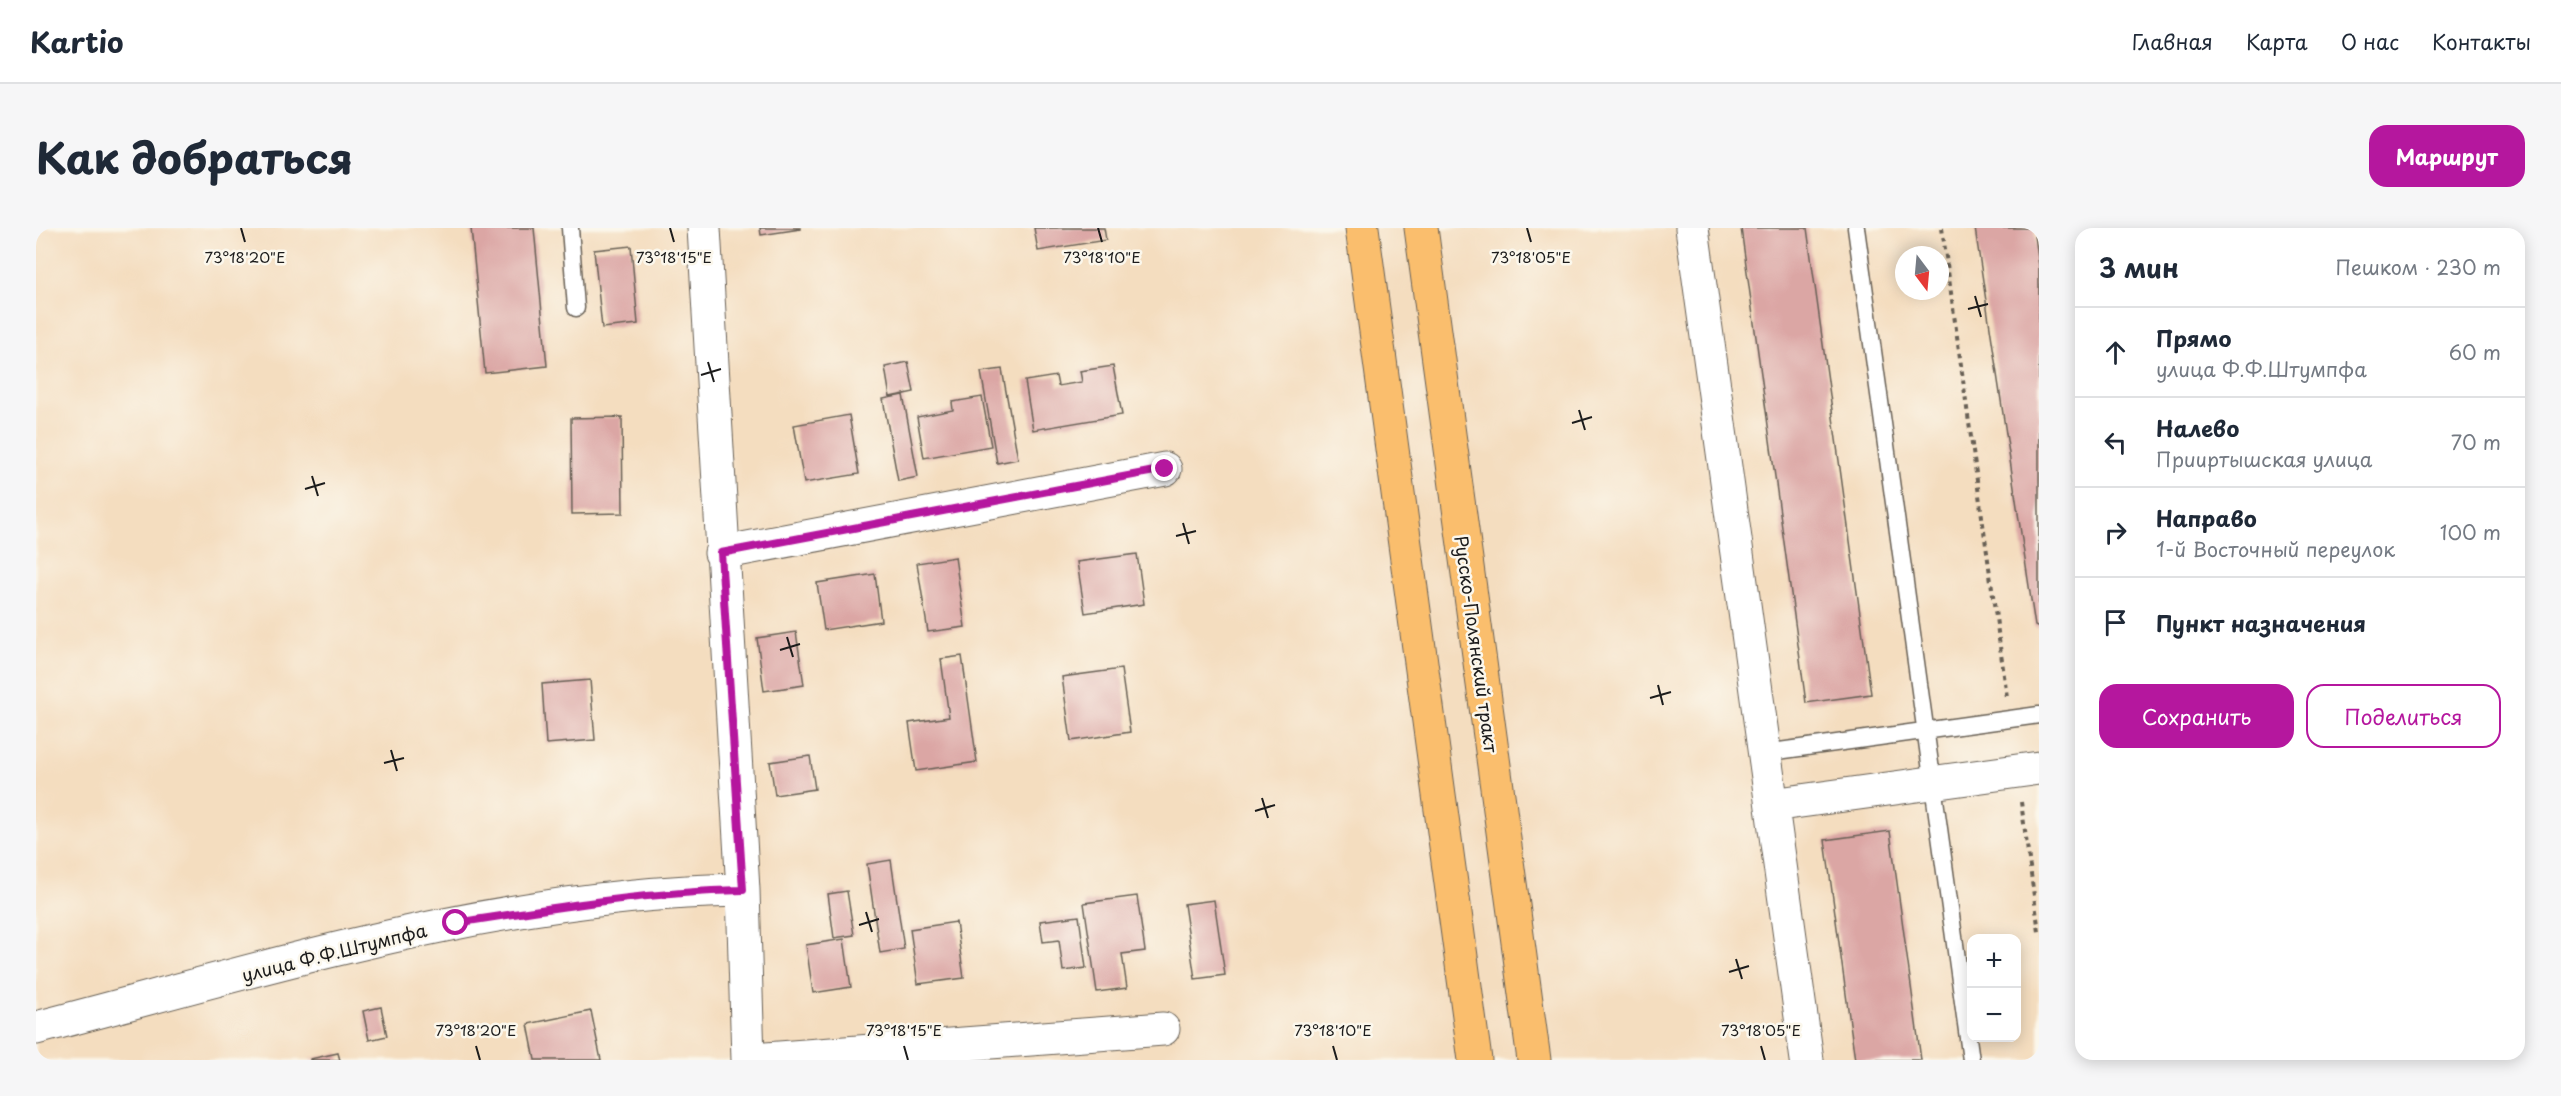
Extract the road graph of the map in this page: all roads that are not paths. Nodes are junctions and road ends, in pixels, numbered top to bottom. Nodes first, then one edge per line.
1 (570, 228) edge
2 (704, 228) edge
3 (1362, 228) edge
4 (1420, 228) edge
5 (1692, 228) edge
6 (1856, 228) edge
7 (576, 308) dead end
8 (1165, 469) dead end
9 (721, 553) junction
10 (2039, 715) edge
11 (1925, 731) junction
12 (1764, 753) junction
13 (2028, 769) edge
14 (1932, 783) junction
15 (1772, 805) junction
16 (743, 890) junction
17 (36, 1028) edge
18 (1163, 1029) dead end
19 (749, 1060) edge
20 (1475, 1060) edge
21 (1534, 1060) edge
22 (1807, 1060) edge
23 (1971, 1060) edge

1 - 7 lane
2 - 9 street
3 - 20 main road
4 - 21 main road, Русско-Полянский тракт
5 - 12 street
6 - 11 lane
8 - 9 street
9 - 16 street
10 - 11 lane
11 - 12 lane
11 - 14 lane
12 - 15 street
13 - 14 street
14 - 15 street
14 - 23 lane
15 - 22 street
16 - 17 street, улица Ф.Ф.Штумпфа
16 - 19 street
18 - 19 street

